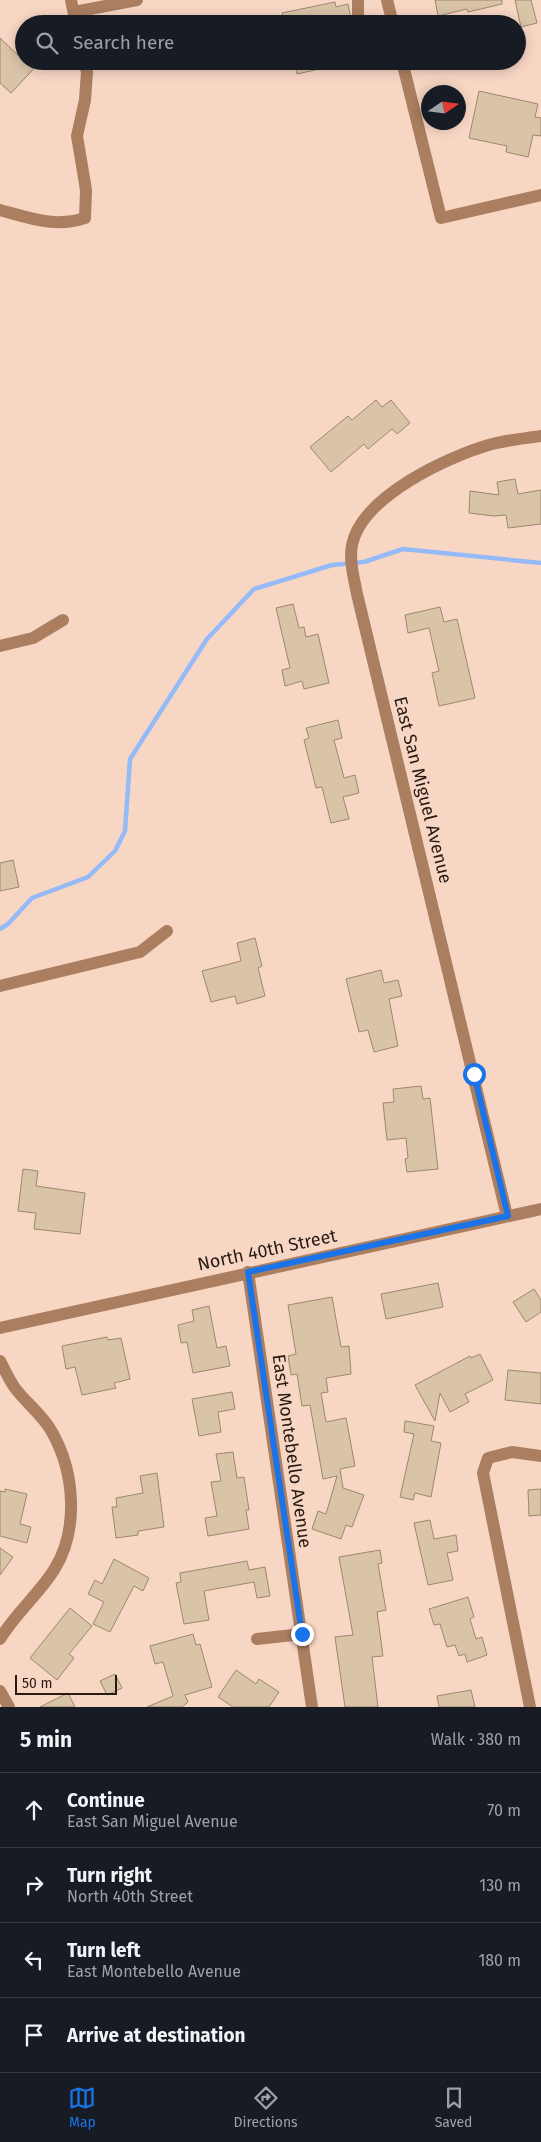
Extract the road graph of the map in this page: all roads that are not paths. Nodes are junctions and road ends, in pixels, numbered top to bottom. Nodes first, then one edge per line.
1 (137, 0) edge
2 (358, 0) edge
3 (387, 0) edge
4 (74, 12) edge
5 (358, 15) edge
6 (391, 15) edge
7 (86, 70) edge
8 (402, 70) edge
9 (541, 195) edge
10 (0, 210) edge
11 (541, 436) edge
12 (63, 620) dead end
13 (0, 646) edge
14 (167, 931) dead end
15 (0, 986) edge
16 (541, 1209) edge
17 (508, 1216) junction
18 (248, 1272) junction
19 (0, 1328) edge
20 (0, 1362) edge
21 (541, 1456) edge
22 (302, 1634) junction
23 (257, 1639) dead end
24 (0, 1640) edge
25 (0, 1691) edge
26 (9, 1707) edge
27 (312, 1707) edge
28 (530, 1707) edge

1 - 4 street
2 - 5 street
3 - 6 street
7 - 10 street
8 - 9 street
11 - 17 street, East San Miguel Avenue
12 - 13 street
14 - 15 street
16 - 17 street, North 40th Street
17 - 18 street, North 40th Street
18 - 19 street, North 40th Street
18 - 22 street, East Montebello Avenue
20 - 24 street
21 - 28 street
22 - 23 street
22 - 27 street, East Montebello Avenue
25 - 26 street

